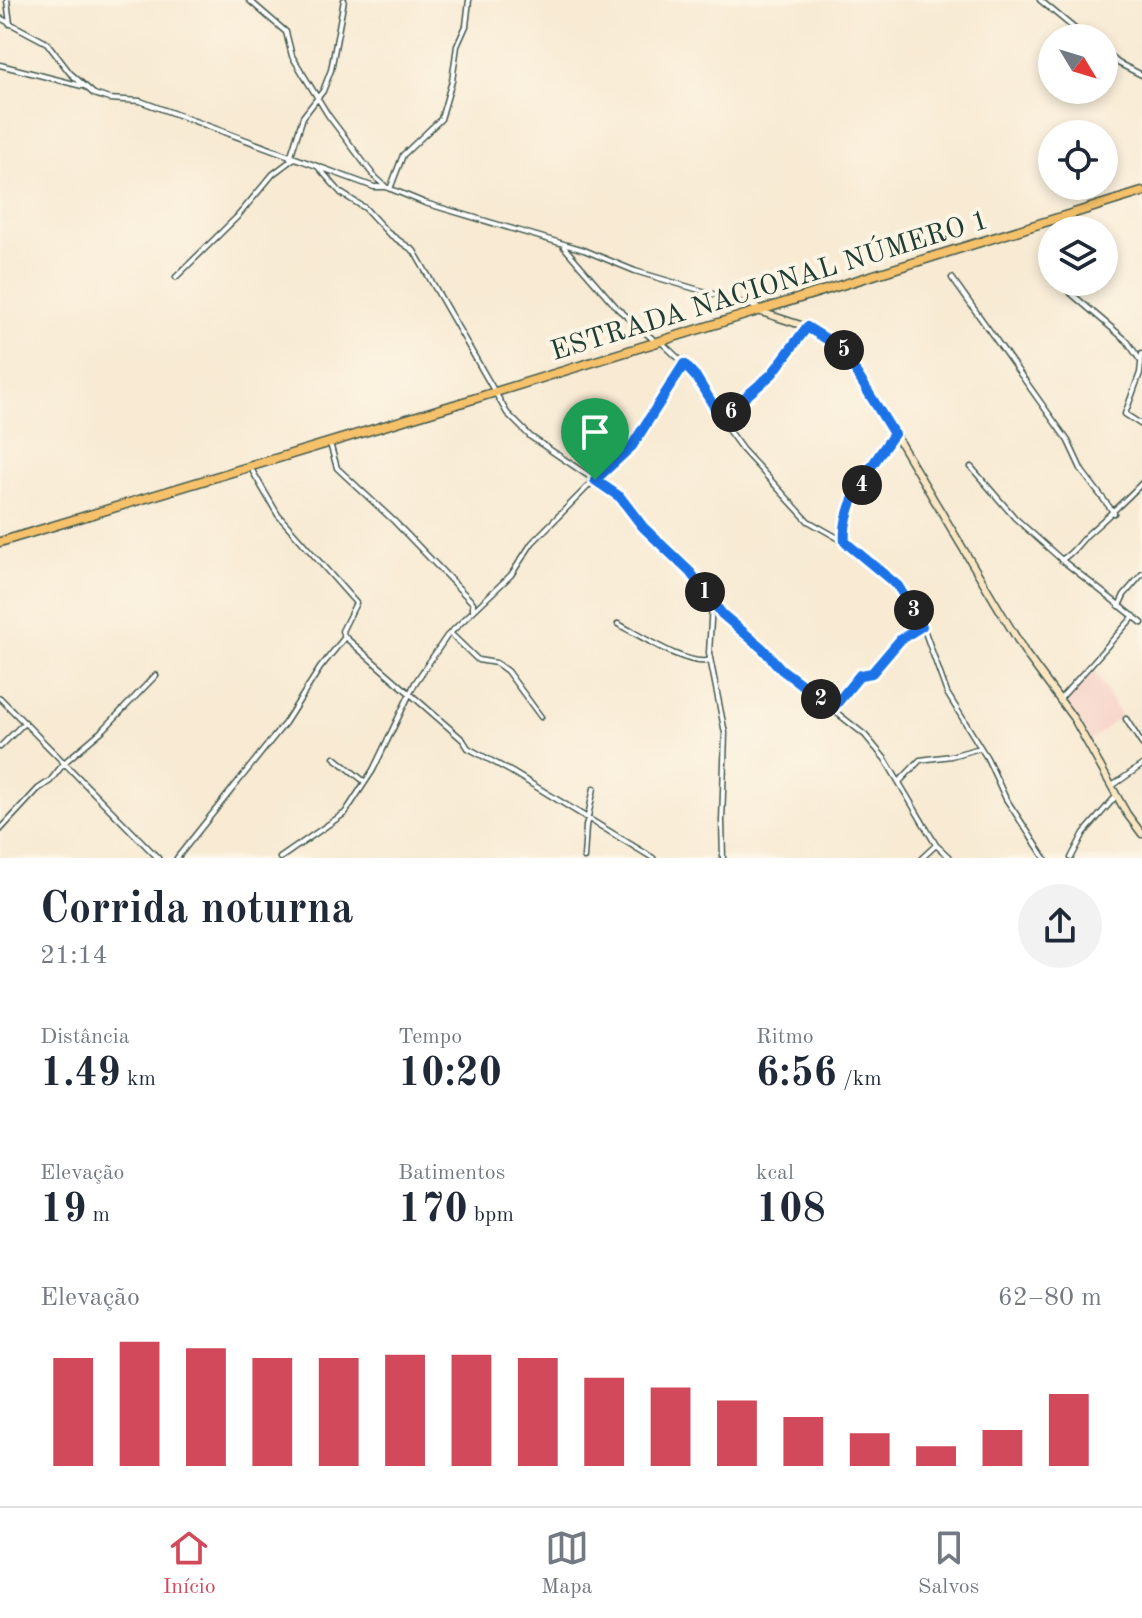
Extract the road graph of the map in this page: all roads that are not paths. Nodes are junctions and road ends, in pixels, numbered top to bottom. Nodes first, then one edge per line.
1 (7, 0) edge
2 (249, 0) edge
3 (344, 0) edge
4 (469, 0) edge
5 (1040, 0) edge
6 (8, 9) junction
7 (0, 16) edge
8 (10, 24) junction
9 (1069, 24) edge
10 (2, 63) edge
11 (1118, 63) edge
12 (1142, 75) edge
13 (84, 86) junction
14 (317, 97) junction
15 (292, 158) junction
16 (318, 167) junction
17 (388, 188) junction
18 (1142, 192) edge
19 (562, 245) junction
20 (584, 250) junction
21 (577, 262) junction
22 (176, 277) dead end
23 (952, 278) dead end
24 (1074, 296) edge
25 (761, 310) junction
26 (807, 327) junction
27 (658, 341) junction
28 (1141, 357) edge
29 (684, 364) junction
30 (494, 391) junction
31 (723, 421) junction
32 (1142, 425) edge
33 (894, 434) junction
34 (331, 447) dead end
35 (971, 467) dead end
36 (253, 472) dead end
37 (595, 480) junction
38 (1142, 483) edge
39 (1114, 513) junction
40 (0, 542) edge
41 (845, 542) junction
42 (1071, 554) junction
43 (1061, 560) junction
44 (1073, 568) junction
45 (1142, 574) edge
46 (712, 604) junction
47 (1119, 606) junction
48 (472, 613) junction
49 (1134, 616) junction
50 (1142, 623) edge
51 (618, 624) dead end
52 (922, 626) junction
53 (450, 633) junction
54 (345, 637) junction
55 (710, 660) junction
56 (156, 675) dead end
57 (410, 693) junction
58 (0, 698) edge
59 (1060, 699) junction
60 (833, 708) junction
61 (541, 717) dead end
62 (1126, 719) dead end
63 (25, 722) junction
64 (1142, 744) edge
65 (0, 747) edge
66 (980, 748) junction
67 (334, 757) dead end
68 (65, 762) junction
69 (1142, 765) edge
70 (365, 782) junction
71 (899, 782) junction
72 (1112, 786) junction
73 (594, 788) dead end
74 (1117, 795) junction
75 (588, 817) junction
76 (0, 830) edge
77 (1142, 834) edge
78 (936, 845) junction
79 (158, 858) edge
80 (177, 858) edge
81 (280, 858) edge
82 (584, 858) edge
83 (653, 858) edge
84 (723, 858) edge
85 (922, 858) edge
86 (950, 858) edge
87 (1045, 858) edge
88 (1071, 858) edge

1 - 6 street
2 - 14 street
3 - 14 street
4 - 17 street
5 - 9 street
6 - 7 street
6 - 8 street
7 - 8 street
8 - 13 street
10 - 13 street
11 - 12 street
13 - 15 street
14 - 15 street
14 - 17 street
15 - 16 street
15 - 22 street
16 - 17 street
16 - 30 street
17 - 19 street
18 - 25 highway, ESTRADA NACIONAL NÚMERO 1
19 - 20 street
19 - 21 street
20 - 21 street
20 - 25 street
21 - 27 street
23 - 39 street
24 - 28 street
25 - 26 street
25 - 27 highway, ESTRADA NACIONAL NÚMERO 1
26 - 31 street
26 - 33 street
27 - 29 street
27 - 30 highway, ESTRADA NACIONAL NÚMERO 1
28 - 32 street
29 - 31 street
29 - 37 street
30 - 37 street
30 - 40 highway, ESTRADA NACIONAL NÚMERO 1
31 - 41 street
33 - 41 street
33 - 59 street
34 - 48 street
35 - 43 street
36 - 54 street
37 - 46 street
37 - 48 street
38 - 39 street
39 - 42 street
41 - 52 street
42 - 43 street
42 - 44 street
43 - 44 street
44 - 47 street
45 - 47 street
46 - 55 street
46 - 60 street
47 - 49 street
48 - 53 street
49 - 50 street
49 - 59 street
51 - 55 street
52 - 60 street
52 - 66 street
53 - 57 street
53 - 61 street
54 - 57 street
54 - 80 street
55 - 84 street
56 - 68 street
57 - 70 street
57 - 75 street
58 - 63 street
59 - 72 street
60 - 71 street
62 - 64 street
63 - 65 street
63 - 68 street
66 - 71 street
66 - 87 street
67 - 70 street
68 - 76 street
68 - 79 street
69 - 72 street
70 - 81 street
71 - 78 street
72 - 74 street
73 - 75 street
74 - 77 street
74 - 88 street
75 - 82 street
75 - 83 street
78 - 85 street
78 - 86 street

